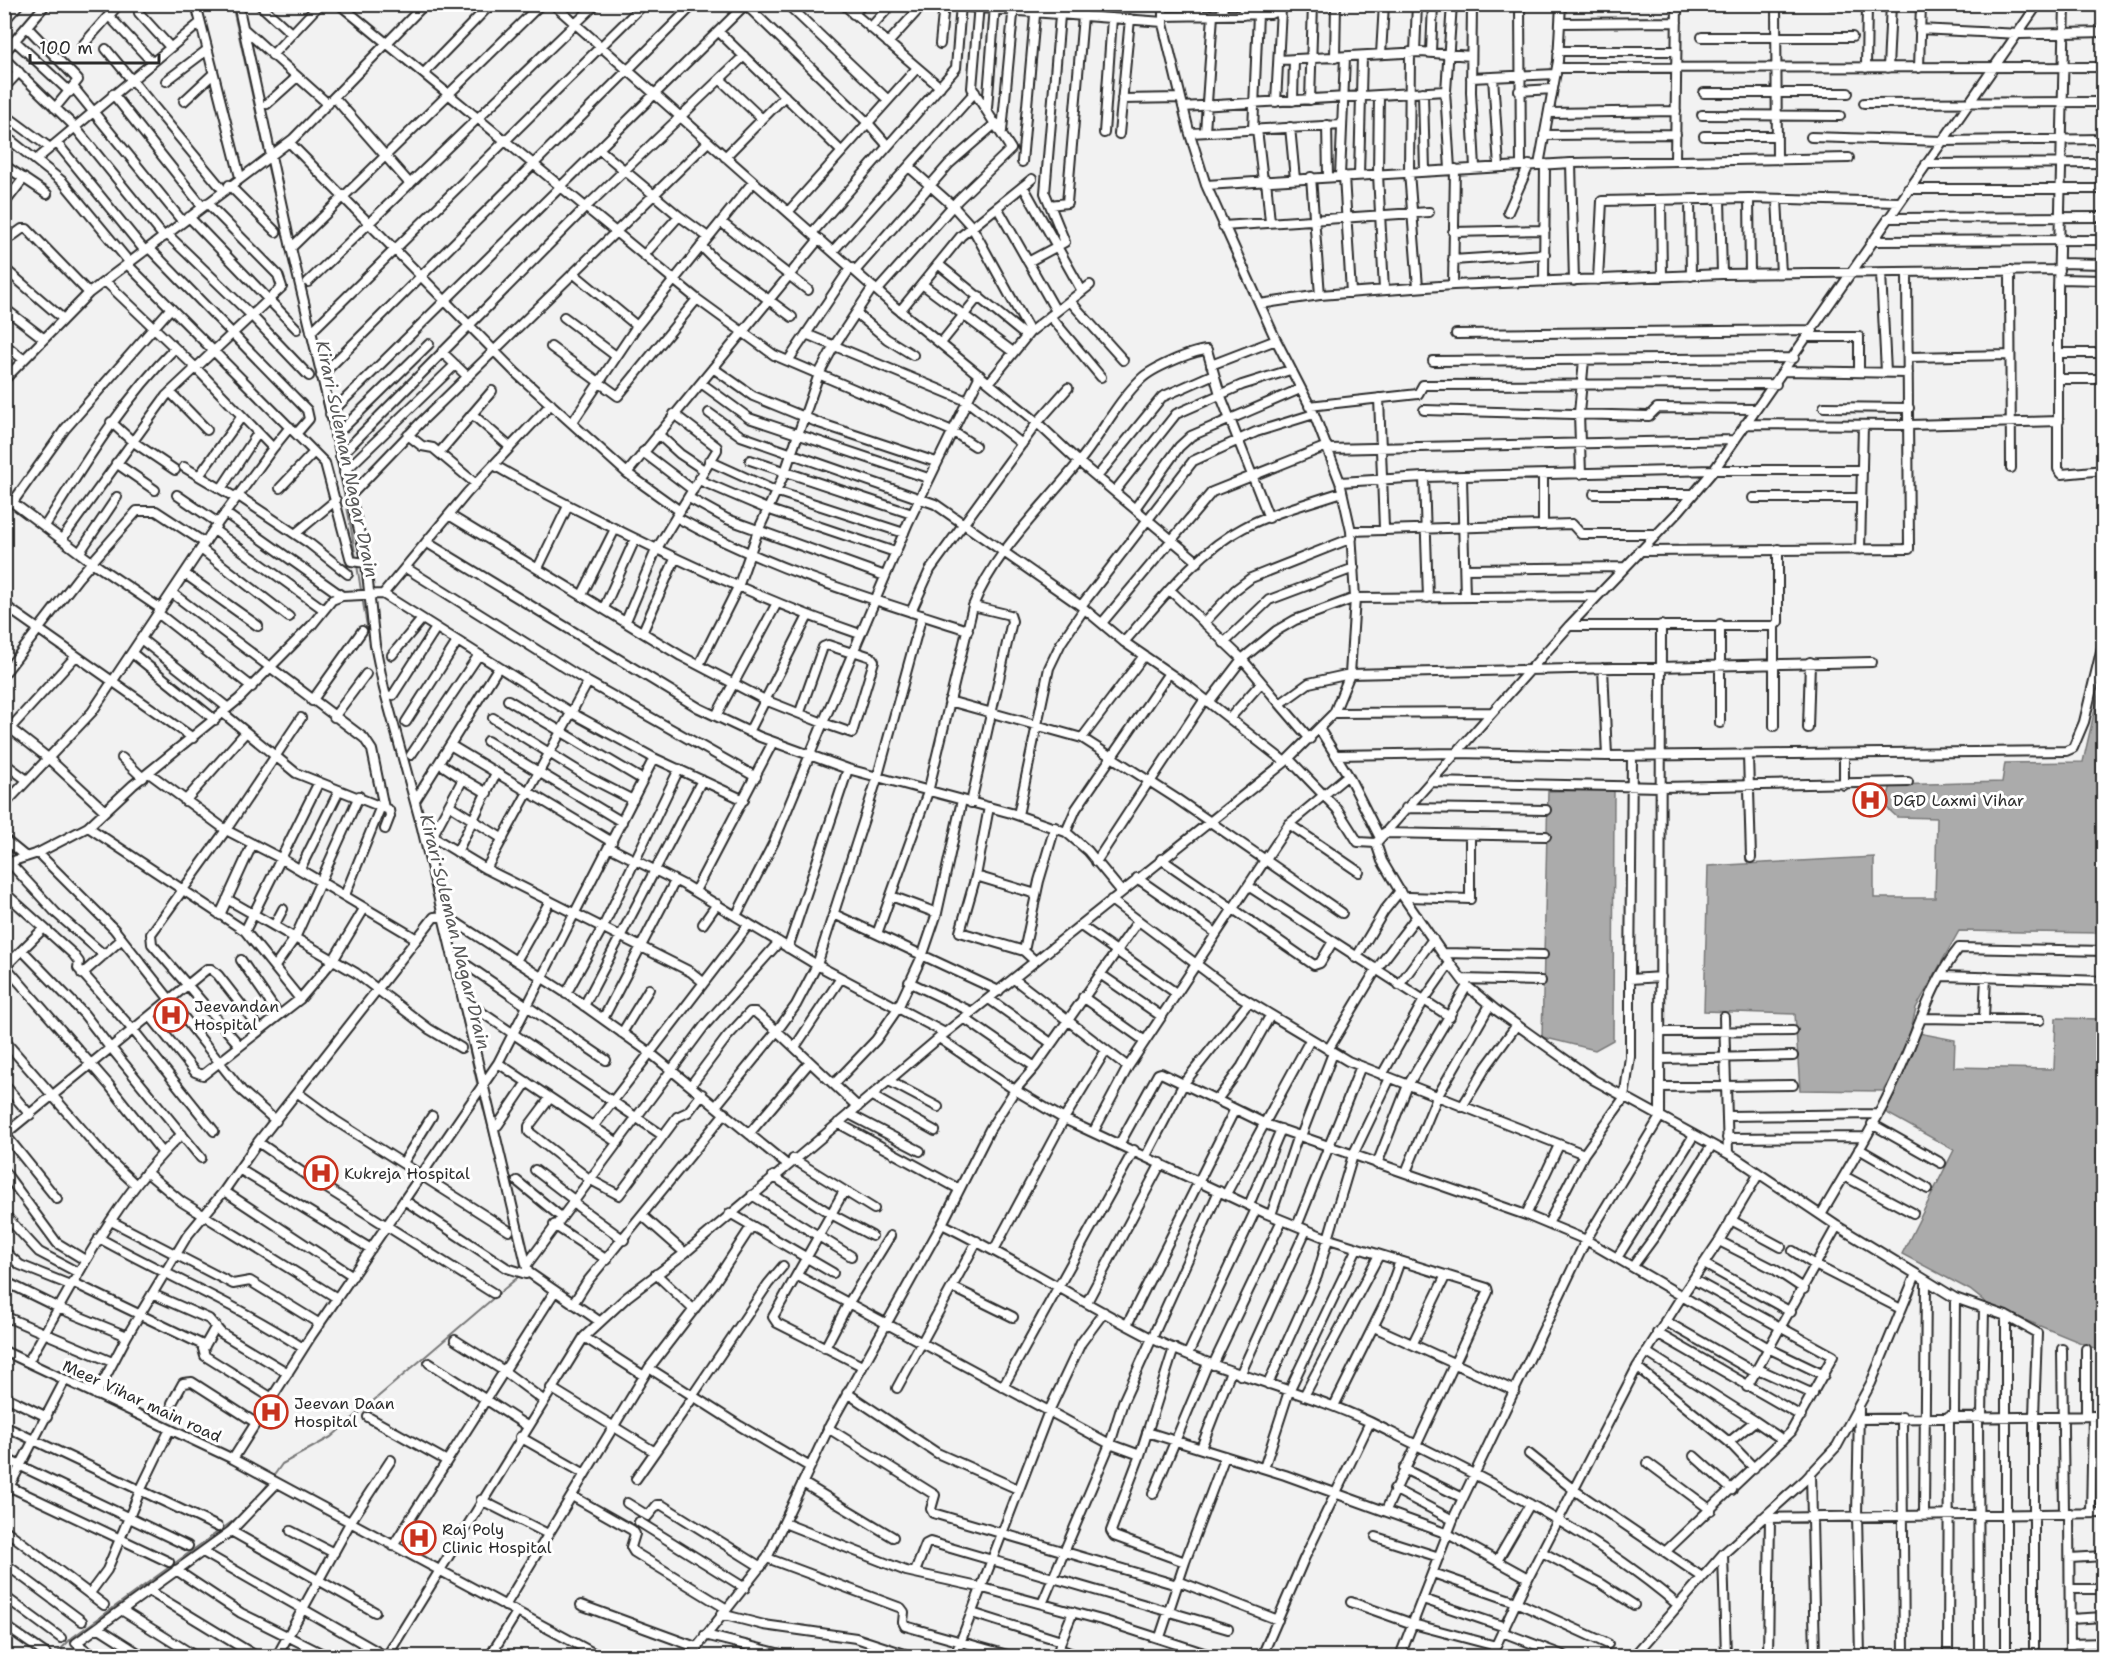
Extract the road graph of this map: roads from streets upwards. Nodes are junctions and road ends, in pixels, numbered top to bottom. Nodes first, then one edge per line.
1 (19, 4) edge
2 (46, 4) edge
3 (196, 4) edge
4 (238, 4) edge
5 (259, 4) edge
6 (320, 4) edge
7 (339, 4) edge
8 (490, 4) edge
9 (541, 4) edge
10 (596, 4) edge
11 (644, 4) edge
12 (694, 4) edge
13 (787, 4) edge
14 (843, 4) edge
15 (863, 4) edge
16 (892, 4) edge
17 (1061, 4) edge
18 (1084, 4) edge
19 (1163, 4) edge
20 (1199, 4) edge
21 (1222, 4) edge
22 (1243, 4) edge
23 (1313, 4) edge
24 (1336, 4) edge
25 (1384, 4) edge
26 (1417, 4) edge
27 (1433, 4) edge
28 (1452, 4) edge
29 (1472, 4) edge
30 (1520, 4) edge
31 (1562, 4) edge
32 (1677, 4) edge
33 (1776, 4) edge
34 (1831, 4) edge
35 (1891, 4) edge
36 (1921, 4) edge
37 (2038, 4) edge
38 (2065, 4) edge
39 (116, 5) edge
40 (554, 5) edge
41 (746, 5) edge
42 (944, 5) edge
43 (1867, 5) edge
44 (419, 6) edge
45 (961, 6) edge
46 (979, 6) edge
47 (995, 7) edge
48 (1282, 7) edge
49 (1014, 8) edge
50 (1036, 8) edge
51 (139, 13) dead end
52 (853, 14) junction
53 (1060, 14) junction
54 (1258, 14) junction
55 (1199, 15) junction
56 (1214, 15) junction
57 (1222, 15) junction
58 (1243, 15) junction
59 (109, 16) junction
60 (1083, 16) junction
61 (1112, 18) junction
62 (1130, 19) junction
63 (1163, 19) junction
64 (4, 21) edge
65 (1677, 22) junction
66 (200, 23) junction
67 (1560, 23) junction
68 (574, 24) junction
69 (27, 27) junction
70 (870, 28) junction
71 (243, 29) junction
72 (1919, 29) junction
73 (719, 32) junction
74 (2064, 32) junction
75 (2103, 32) edge
76 (292, 34) junction
77 (2020, 34) junction
78 (1702, 37) dead end
79 (1776, 38) junction
80 (1852, 38) dead end
81 (15, 41) junction
82 (888, 43) junction
83 (386, 44) junction
84 (940, 44) dead end
85 (82, 46) dead end
86 (170, 47) junction
87 (599, 47) junction
88 (106, 49) dead end
89 (207, 50) junction
90 (1558, 51) junction
91 (1676, 51) junction
92 (1412, 52) junction
93 (1431, 52) junction
94 (4, 53) edge
95 (1381, 54) junction
96 (1449, 54) junction
97 (272, 55) junction
98 (744, 56) junction
99 (1362, 56) junction
100 (1471, 56) junction
101 (1345, 57) junction
102 (4, 58) edge
103 (1311, 58) junction
104 (1335, 58) junction
105 (1294, 59) junction
106 (1279, 60) junction
107 (152, 62) junction
108 (1996, 67) junction
109 (2063, 67) junction
110 (2103, 67) edge
111 (917, 68) junction
112 (1676, 68) junction
113 (1866, 68) junction
114 (1888, 68) junction
115 (1919, 68) junction
116 (1776, 69) junction
117 (1556, 71) junction
118 (19, 72) junction
119 (628, 72) junction
120 (424, 73) junction
121 (213, 74) junction
122 (1518, 76) junction
123 (297, 77) junction
124 (1493, 77) junction
125 (1471, 78) junction
126 (720, 79) junction
127 (131, 80) junction
128 (166, 81) dead end
129 (940, 87) junction
130 (4, 88) edge
131 (1553, 89) junction
132 (72, 90) junction
133 (1446, 91) junction
134 (1519, 91) junction
135 (975, 92) junction
136 (1423, 92) junction
137 (1776, 92) junction
138 (1407, 93) junction
139 (1704, 93) dead end
140 (1848, 93) dead end
141 (113, 94) junction
142 (450, 95) junction
143 (1379, 95) junction
144 (654, 96) junction
145 (785, 96) junction
146 (334, 97) junction
147 (1361, 97) junction
148 (1181, 98) junction
149 (1342, 98) junction
150 (1122, 99) junction
151 (888, 100) junction
152 (1293, 100) junction
153 (1310, 100) junction
154 (184, 101) dead end
155 (1276, 102) junction
156 (2063, 102) junction
157 (2103, 102) edge
158 (1254, 103) junction
159 (1864, 103) dead end
160 (1970, 103) junction
161 (267, 104) dead end
162 (328, 104) junction
163 (1208, 105) junction
164 (1184, 107) junction
165 (55, 108) junction
166 (987, 108) junction
167 (94, 110) junction
168 (1676, 111) junction
169 (1550, 113) junction
170 (4, 114) edge
171 (1702, 115) dead end
172 (679, 116) junction
173 (1776, 116) junction
174 (1840, 116) dead end
175 (476, 118) junction
176 (762, 119) junction
177 (868, 123) junction
178 (996, 123) junction
179 (1342, 124) junction
180 (1327, 125) junction
181 (74, 126) junction
182 (1290, 128) junction
183 (1255, 129) junction
184 (1205, 132) junction
185 (1002, 133) junction
186 (1104, 133) dead end
187 (1190, 133) junction
188 (1119, 134) dead end
189 (1676, 134) junction
190 (4, 135) edge
191 (1544, 135) junction
192 (1704, 136) dead end
193 (1777, 136) junction
194 (1810, 137) dead end
195 (2062, 139) junction
196 (2103, 139) edge
197 (504, 141) junction
198 (1943, 141) junction
199 (290, 142) junction
200 (708, 142) junction
201 (53, 146) junction
202 (888, 146) junction
203 (599, 149) junction
204 (842, 152) junction
205 (386, 156) junction
206 (725, 157) junction
207 (268, 158) junction
208 (1777, 158) junction
209 (1849, 158) dead end
210 (37, 159) junction
211 (1675, 161) junction
212 (1023, 162) dead end
213 (1571, 163) junction
214 (2061, 163) junction
215 (2103, 163) edge
216 (533, 164) junction
217 (1926, 164) junction
218 (4, 165) edge
219 (1525, 165) junction
220 (1542, 165) junction
221 (909, 167) junction
222 (1498, 167) junction
223 (1475, 168) junction
224 (1453, 169) junction
225 (624, 170) junction
226 (1425, 171) junction
227 (1409, 172) junction
228 (1378, 174) junction
229 (1359, 175) junction
230 (1342, 176) junction
231 (240, 177) junction
232 (1311, 177) junction
233 (1328, 177) junction
234 (24, 178) junction
235 (1032, 179) dead end
236 (1295, 179) junction
237 (1264, 181) junction
238 (753, 182) junction
239 (410, 184) junction
240 (1206, 185) junction
241 (930, 186) junction
242 (1023, 186) junction
243 (561, 187) junction
244 (226, 188) junction
245 (1908, 189) junction
246 (2061, 189) junction
247 (2103, 189) edge
248 (46, 194) dead end
249 (654, 195) junction
250 (344, 197) junction
251 (1749, 198) junction
252 (1720, 199) junction
253 (1777, 199) junction
254 (1690, 200) junction
255 (1661, 201) junction
256 (1899, 202) junction
257 (4, 204) edge
258 (205, 204) junction
259 (1050, 205) junction
260 (953, 206) junction
261 (586, 207) junction
262 (997, 207) junction
263 (788, 212) junction
264 (1429, 212) dead end
265 (1508, 212) dead end
266 (1412, 214) junction
267 (679, 216) junction
268 (1380, 216) junction
269 (2060, 217) junction
270 (2103, 217) edge
271 (1346, 218) junction
272 (1888, 218) junction
273 (186, 219) junction
274 (1315, 220) junction
275 (721, 222) junction
276 (1270, 222) junction
277 (370, 224) junction
278 (1223, 226) junction
279 (972, 227) junction
280 (1545, 230) junction
281 (276, 232) dead end
282 (615, 232) junction
283 (1453, 232) junction
284 (4, 233) edge
285 (812, 233) junction
286 (165, 235) junction
287 (708, 237) junction
288 (819, 239) junction
289 (2060, 239) junction
290 (2103, 240) edge
291 (1872, 241) junction
292 (701, 246) junction
293 (1057, 246) junction
294 (291, 248) junction
295 (394, 249) junction
296 (147, 250) junction
297 (833, 251) junction
298 (1545, 254) junction
299 (644, 255) junction
300 (1453, 260) junction
301 (1028, 262) junction
302 (129, 264) junction
303 (938, 264) junction
304 (2103, 264) edge
305 (2059, 266) junction
306 (4, 268) edge
307 (853, 269) junction
308 (2010, 270) junction
309 (1907, 272) junction
310 (573, 273) junction
311 (1781, 273) junction
312 (1849, 273) junction
313 (1881, 273) junction
314 (789, 274) junction
315 (1722, 274) junction
316 (1750, 274) junction
317 (421, 276) junction
318 (1691, 276) junction
319 (1662, 277) junction
320 (673, 279) junction
321 (2059, 279) junction
322 (1598, 280) junction
323 (2103, 280) edge
324 (105, 281) junction
325 (1574, 281) junction
326 (308, 282) dead end
327 (1544, 282) junction
328 (922, 284) junction
329 (1090, 285) dead end
330 (1453, 285) junction
331 (1418, 287) junction
332 (875, 289) junction
333 (808, 290) dead end
334 (1384, 290) junction
335 (1082, 291) junction
336 (89, 293) junction
337 (1351, 293) junction
338 (979, 296) junction
339 (1320, 296) junction
340 (269, 298) junction
341 (697, 299) junction
342 (769, 299) junction
343 (446, 300) junction
344 (1070, 301) junction
345 (1260, 304) junction
346 (4, 308) edge
347 (171, 308) junction
348 (900, 311) junction
349 (856, 313) junction
350 (250, 314) junction
351 (1053, 314) junction
352 (963, 315) junction
353 (564, 317) dead end
354 (792, 317) dead end
355 (62, 318) junction
356 (470, 324) junction
357 (637, 326) junction
358 (154, 327) junction
359 (297, 329) dead end
360 (741, 331) junction
361 (232, 332) junction
362 (310, 332) junction
363 (1810, 333) junction
364 (806, 334) junction
365 (1028, 334) junction
366 (1456, 334) dead end
367 (43, 338) junction
368 (1276, 340) junction
369 (941, 343) junction
370 (4, 344) edge
371 (429, 344) dead end
372 (551, 346) dead end
373 (834, 346) junction
374 (175, 348) junction
375 (214, 350) junction
376 (495, 350) junction
377 (442, 352) junction
378 (1013, 352) junction
379 (2103, 353) edge
380 (913, 354) dead end
381 (2059, 354) junction
382 (2010, 355) junction
383 (616, 356) junction
384 (1908, 357) junction
385 (1794, 358) junction
386 (23, 359) junction
387 (1123, 360) dead end
388 (1584, 360) junction
389 (788, 361) junction
390 (1434, 361) dead end
391 (455, 365) junction
392 (196, 368) junction
393 (713, 368) junction
394 (8, 370) edge
395 (1213, 370) junction
396 (1290, 370) junction
397 (1784, 371) junction
398 (1859, 372) junction
399 (1886, 372) junction
400 (1908, 373) junction
401 (819, 374) junction
402 (980, 375) junction
403 (309, 376) dead end
404 (321, 376) junction
405 (468, 377) junction
406 (1101, 377) dead end
407 (2103, 379) edge
408 (4, 380) edge
409 (2058, 380) junction
410 (599, 382) junction
411 (701, 383) junction
412 (989, 383) junction
413 (1581, 383) junction
414 (1776, 384) junction
415 (1068, 388) dead end
416 (1300, 389) junction
417 (492, 391) dead end
418 (170, 392) junction
419 (1220, 394) junction
420 (1379, 398) junction
421 (967, 401) junction
422 (551, 405) junction
423 (1309, 406) junction
424 (1824, 407) dead end
425 (1909, 408) junction
426 (1756, 409) junction
427 (1424, 410) dead end
428 (1579, 412) junction
429 (709, 413) dead end
430 (330, 414) junction
431 (472, 414) junction
432 (674, 414) junction
433 (1314, 414) junction
434 (242, 416) junction
435 (804, 417) junction
436 (1230, 419) junction
437 (2059, 421) junction
438 (111, 422) junction
439 (2011, 422) junction
440 (572, 423) junction
441 (1037, 423) junction
442 (1745, 424) junction
443 (1863, 425) junction
444 (1909, 425) junction
445 (290, 427) junction
446 (207, 430) dead end
447 (952, 431) junction
448 (258, 433) junction
449 (297, 433) junction
450 (658, 434) junction
451 (797, 434) junction
452 (408, 435) junction
453 (335, 436) junction
454 (1238, 440) junction
455 (1735, 440) junction
456 (132, 441) junction
457 (1022, 444) junction
458 (1580, 444) junction
459 (975, 446) dead end
460 (510, 447) junction
461 (273, 448) junction
462 (1328, 448) junction
463 (1382, 448) junction
464 (314, 452) junction
465 (643, 452) junction
466 (440, 453) junction
467 (791, 453) junction
468 (340, 456) junction
469 (710, 460) junction
470 (750, 460) dead end
471 (936, 462) junction
472 (1079, 462) junction
473 (116, 463) junction
474 (494, 465) junction
475 (184, 466) dead end
476 (2011, 468) dead end
477 (175, 470) dead end
478 (704, 470) junction
479 (1714, 470) junction
480 (1862, 470) junction
481 (2103, 470) edge
482 (344, 472) junction
483 (627, 472) junction
484 (785, 472) junction
485 (1253, 474) junction
486 (1581, 474) junction
487 (1543, 475) junction
488 (199, 476) junction
489 (1097, 477) junction
490 (1424, 477) junction
491 (1462, 477) junction
492 (928, 478) junction
493 (1383, 479) junction
494 (699, 480) junction
495 (1340, 482) junction
496 (476, 484) junction
497 (280, 488) dead end
498 (221, 489) junction
499 (155, 490) dead end
500 (775, 491) junction
501 (1115, 491) junction
502 (1342, 492) junction
503 (691, 494) junction
504 (1594, 494) dead end
505 (1693, 494) junction
506 (177, 495) dead end
507 (4, 496) edge
508 (350, 496) junction
509 (117, 497) dead end
510 (236, 497) junction
511 (920, 498) junction
512 (1753, 498) dead end
513 (1861, 498) junction
514 (336, 500) junction
515 (13, 502) junction
516 (568, 506) junction
517 (1136, 507) junction
518 (767, 509) junction
519 (225, 513) junction
520 (678, 514) junction
521 (912, 514) junction
522 (449, 515) junction
523 (1148, 518) junction
524 (1269, 518) junction
525 (964, 523) junction
526 (1543, 524) junction
527 (45, 526) junction
528 (1464, 526) junction
529 (216, 527) junction
530 (1425, 527) junction
531 (1384, 528) junction
532 (615, 529) junction
533 (758, 531) junction
534 (904, 533) junction
535 (295, 534) junction
536 (1657, 534) junction
537 (1351, 535) junction
538 (62, 539) junction
539 (635, 539) junction
540 (1173, 540) junction
541 (426, 542) junction
542 (203, 546) junction
543 (1778, 549) junction
544 (656, 550) junction
545 (1860, 550) junction
546 (1639, 551) junction
547 (80, 552) junction
548 (751, 552) junction
549 (895, 552) junction
550 (1006, 552) junction
551 (675, 559) junction
552 (360, 562) junction
553 (1198, 562) junction
554 (93, 563) junction
555 (1624, 567) junction
556 (406, 568) junction
557 (538, 568) junction
558 (1354, 568) junction
559 (1465, 569) junction
560 (185, 574) junction
561 (348, 574) dead end
562 (885, 576) junction
563 (738, 587) junction
564 (1170, 590) junction
565 (172, 594) junction
566 (383, 594) junction
567 (582, 595) junction
568 (342, 596) junction
569 (364, 596) junction
570 (1597, 596) junction
571 (1465, 597) junction
572 (1355, 598) junction
573 (1428, 598) junction
574 (874, 600) junction
575 (777, 603) junction
576 (4, 605) edge
577 (973, 606) junction
578 (1082, 607) junction
579 (604, 608) junction
580 (323, 609) junction
581 (160, 612) junction
582 (911, 612) junction
583 (922, 615) junction
584 (808, 616) junction
585 (289, 617) dead end
586 (422, 619) junction
587 (626, 621) junction
588 (1204, 623) junction
589 (1102, 624) junction
590 (1720, 624) junction
591 (1661, 625) junction
592 (258, 626) dead end
593 (1569, 626) junction
594 (1774, 626) junction
595 (436, 628) junction
596 (39, 629) junction
597 (968, 630) junction
598 (362, 631) dead end
599 (643, 631) junction
600 (860, 634) junction
601 (141, 639) junction
602 (2103, 639) edge
603 (457, 642) junction
604 (1124, 642) junction
605 (1224, 643) junction
606 (132, 652) junction
607 (852, 652) junction
608 (392, 655) dead end
609 (76, 656) junction
610 (478, 656) junction
611 (1143, 657) junction
612 (1242, 659) junction
613 (1810, 662) junction
614 (1872, 662) dead end
615 (1773, 663) junction
616 (1720, 664) junction
617 (699, 665) junction
618 (1662, 666) junction
619 (498, 668) junction
620 (1603, 668) junction
621 (271, 669) junction
622 (1530, 669) junction
623 (1168, 673) junction
624 (4, 674) edge
625 (366, 674) dead end
626 (1350, 674) junction
627 (113, 680) junction
628 (588, 682) junction
629 (1262, 683) junction
630 (736, 684) junction
631 (252, 687) junction
632 (393, 695) dead end
633 (508, 700) dead end
634 (765, 700) junction
635 (312, 701) junction
636 (949, 701) junction
637 (1207, 701) junction
638 (1280, 704) junction
639 (226, 711) junction
640 (570, 712) junction
641 (800, 712) junction
642 (990, 712) junction
643 (1492, 712) junction
644 (1334, 713) junction
645 (716, 716) junction
646 (334, 717) junction
647 (300, 718) dead end
648 (493, 718) dead end
649 (1230, 718) junction
650 (215, 720) junction
651 (406, 722) dead end
652 (822, 723) junction
653 (1720, 723) dead end
654 (1035, 724) junction
655 (1774, 726) dead end
656 (1808, 728) dead end
657 (1320, 730) junction
658 (8, 732) edge
659 (246, 732) junction
660 (749, 732) junction
661 (560, 733) junction
662 (193, 738) junction
663 (1082, 738) junction
664 (1310, 740) junction
665 (487, 741) dead end
666 (773, 742) junction
667 (450, 745) junction
668 (550, 753) junction
669 (1456, 753) junction
670 (1844, 753) junction
671 (411, 755) dead end
672 (1336, 755) junction
673 (1749, 755) junction
674 (808, 756) junction
675 (1607, 756) junction
676 (1632, 756) junction
677 (1661, 756) junction
678 (1111, 757) junction
679 (48, 758) junction
680 (122, 758) dead end
681 (275, 758) junction
682 (654, 758) junction
683 (1287, 761) junction
684 (439, 763) junction
685 (6, 767) edge
686 (679, 770) junction
687 (848, 770) junction
688 (496, 773) junction
689 (540, 773) junction
690 (146, 775) junction
691 (1348, 775) junction
692 (756, 777) junction
693 (463, 779) junction
694 (878, 779) junction
695 (27, 780) junction
696 (643, 780) junction
697 (702, 780) junction
698 (1150, 781) junction
699 (319, 782) junction
700 (1430, 782) junction
701 (1908, 782) dead end
702 (1844, 785) junction
703 (1632, 786) junction
704 (1748, 786) junction
705 (1661, 787) junction
706 (339, 791) junction
707 (928, 792) junction
708 (487, 793) junction
709 (530, 793) junction
710 (1322, 794) junction
711 (358, 796) junction
712 (744, 800) junction
713 (185, 801) junction
714 (415, 801) junction
715 (633, 801) junction
716 (967, 802) junction
717 (4, 805) edge
718 (449, 805) junction
719 (382, 807) junction
720 (989, 807) junction
721 (1406, 808) junction
722 (1546, 810) dead end
723 (105, 811) junction
724 (1018, 815) junction
725 (473, 820) junction
726 (1209, 821) junction
727 (622, 822) junction
728 (1289, 824) junction
729 (88, 826) junction
730 (1055, 827) junction
731 (226, 830) junction
732 (385, 830) dead end
733 (1066, 832) junction
734 (1470, 835) junction
735 (1546, 836) dead end
736 (1380, 838) junction
737 (4, 839) edge
738 (503, 839) junction
739 (252, 844) junction
740 (610, 844) junction
741 (457, 852) junction
742 (38, 853) junction
743 (26, 857) junction
744 (1751, 858) dead end
745 (282, 859) junction
746 (635, 860) junction
747 (1161, 860) junction
748 (1265, 860) junction
749 (1096, 862) junction
750 (7, 863) edge
751 (300, 869) junction
752 (486, 869) junction
753 (655, 870) junction
754 (1359, 872) dead end
755 (976, 876) junction
756 (1137, 878) junction
757 (675, 880) junction
758 (321, 882) junction
759 (1248, 886) junction
760 (183, 890) junction
761 (695, 891) junction
762 (1121, 891) junction
763 (1400, 891) junction
764 (4, 892) edge
765 (1036, 894) junction
766 (345, 895) junction
767 (891, 896) junction
768 (1409, 897) dead end
769 (227, 899) junction
770 (1111, 900) junction
771 (550, 901) junction
772 (717, 904) junction
773 (283, 909) dead end
774 (364, 909) junction
775 (1232, 911) junction
776 (937, 913) junction
777 (1342, 913) dead end
778 (252, 914) junction
779 (574, 914) junction
780 (834, 914) junction
781 (220, 915) junction
782 (440, 916) junction
783 (736, 916) junction
784 (1416, 916) junction
785 (1137, 921) junction
786 (703, 924) dead end
787 (749, 924) junction
788 (274, 926) junction
789 (1081, 926) junction
790 (603, 927) junction
791 (44, 928) junction
792 (245, 931) junction
793 (1216, 933) junction
794 (877, 934) junction
795 (622, 937) junction
796 (295, 938) junction
797 (122, 939) junction
798 (417, 939) junction
799 (1433, 939) junction
800 (779, 942) junction
801 (1332, 943) junction
802 (640, 945) junction
803 (788, 948) junction
804 (22, 950) junction
805 (1024, 951) junction
806 (2103, 951) edge
807 (1116, 952) junction
808 (1442, 953) junction
809 (923, 954) junction
810 (104, 955) junction
811 (1543, 955) dead end
812 (1356, 958) junction
813 (334, 959) junction
814 (458, 959) dead end
815 (241, 960) dead end
816 (1035, 961) junction
817 (516, 962) junction
818 (1195, 963) junction
819 (1450, 963) junction
820 (276, 965) junction
821 (818, 966) junction
822 (5, 968) edge
823 (1376, 970) junction
824 (82, 974) junction
825 (1100, 974) junction
826 (1943, 976) junction
827 (1661, 977) junction
828 (1986, 977) junction
829 (541, 978) junction
830 (841, 978) junction
831 (1630, 979) junction
832 (1014, 980) junction
833 (1541, 981) dead end
834 (2103, 981) edge
835 (703, 982) junction
836 (909, 982) junction
837 (1464, 982) junction
838 (1399, 985) junction
839 (188, 986) junction
840 (649, 988) dead end
841 (378, 989) junction
842 (999, 991) junction
843 (1176, 993) junction
844 (566, 994) junction
845 (1083, 997) junction
846 (300, 999) junction
847 (989, 999) junction
848 (171, 1000) junction
849 (1424, 1000) junction
850 (1249, 1002) junction
851 (468, 1003) dead end
852 (1490, 1005) junction
853 (584, 1006) junction
854 (528, 1007) junction
855 (898, 1008) junction
856 (972, 1012) junction
857 (278, 1014) junction
858 (1161, 1016) junction
859 (1270, 1016) junction
860 (151, 1017) junction
861 (1450, 1017) junction
862 (1724, 1017) dead end
863 (964, 1018) junction
864 (1921, 1018) junction
865 (1984, 1018) junction
866 (603, 1019) junction
867 (2040, 1020) dead end
868 (1067, 1021) junction
869 (1516, 1026) junction
870 (260, 1029) junction
871 (134, 1031) junction
872 (777, 1031) junction
873 (1793, 1031) dead end
874 (1661, 1032) junction
875 (622, 1033) junction
876 (1725, 1033) junction
877 (513, 1034) junction
878 (942, 1035) junction
879 (1310, 1040) junction
880 (4, 1041) edge
881 (1145, 1041) junction
882 (1052, 1043) junction
883 (240, 1046) junction
884 (795, 1047) junction
885 (461, 1048) dead end
886 (112, 1049) junction
887 (1106, 1050) junction
888 (649, 1052) junction
889 (1330, 1052) junction
890 (1793, 1056) dead end
891 (1726, 1057) junction
892 (1661, 1059) junction
893 (606, 1060) dead end
894 (220, 1062) junction
895 (810, 1062) junction
896 (498, 1063) junction
897 (91, 1065) junction
898 (1361, 1066) junction
899 (1035, 1067) junction
900 (1128, 1067) junction
901 (672, 1071) junction
902 (1386, 1076) junction
903 (889, 1081) junction
904 (527, 1082) junction
905 (1184, 1083) junction
906 (4, 1084) edge
907 (834, 1084) junction
908 (691, 1085) junction
909 (1408, 1085) junction
910 (1793, 1085) dead end
911 (1660, 1087) junction
912 (1726, 1087) junction
913 (480, 1090) junction
914 (1015, 1090) junction
915 (298, 1093) junction
916 (702, 1094) junction
917 (54, 1096) junction
918 (872, 1096) junction
919 (1437, 1097) junction
920 (550, 1098) junction
921 (1624, 1098) junction
922 (1217, 1100) junction
923 (612, 1102) junction
924 (716, 1106) junction
925 (858, 1107) junction
926 (938, 1107) dead end
927 (1462, 1107) junction
928 (1235, 1109) junction
929 (724, 1113) junction
930 (30, 1114) junction
931 (849, 1114) junction
932 (1877, 1114) junction
933 (432, 1116) dead end
934 (1727, 1116) junction
935 (1660, 1118) junction
936 (637, 1119) junction
937 (1064, 1119) junction
938 (276, 1121) junction
939 (838, 1123) junction
940 (1266, 1124) junction
941 (1872, 1124) junction
942 (498, 1125) dead end
943 (593, 1126) junction
944 (1281, 1130) junction
945 (214, 1131) dead end
946 (935, 1131) dead end
947 (1094, 1131) junction
948 (5, 1134) edge
949 (182, 1134) junction
950 (749, 1134) junction
951 (662, 1135) junction
952 (1694, 1135) junction
953 (1299, 1136) junction
954 (1865, 1137) junction
955 (1727, 1138) junction
956 (258, 1142) junction
957 (618, 1143) junction
958 (1120, 1143) junction
959 (1559, 1145) junction
960 (1712, 1145) junction
961 (1327, 1146) junction
962 (1859, 1149) junction
963 (1134, 1150) junction
964 (920, 1151) dead end
965 (163, 1153) junction
966 (1728, 1153) junction
967 (1584, 1154) junction
968 (1353, 1155) junction
969 (1146, 1156) junction
970 (201, 1158) dead end
971 (789, 1162) junction
972 (403, 1163) junction
973 (1161, 1163) junction
974 (1941, 1163) dead end
975 (1377, 1164) junction
976 (239, 1168) junction
977 (535, 1170) dead end
978 (4, 1172) edge
979 (146, 1172) junction
980 (1406, 1172) junction
981 (421, 1174) junction
982 (1758, 1174) junction
983 (773, 1176) junction
984 (1844, 1176) junction
985 (589, 1179) junction
986 (517, 1181) dead end
987 (1200, 1182) junction
988 (136, 1185) junction
989 (959, 1189) junction
990 (1928, 1189) dead end
991 (224, 1191) junction
992 (844, 1191) junction
993 (1223, 1193) junction
994 (752, 1195) junction
995 (57, 1199) dead end
996 (404, 1200) junction
997 (573, 1201) junction
998 (1253, 1207) junction
999 (874, 1209) dead end
1000 (730, 1213) junction
1001 (1913, 1213) dead end
1002 (4, 1214) edge
1003 (831, 1214) junction
1004 (1272, 1215) junction
1005 (1526, 1215) junction
1006 (1821, 1215) junction
1007 (204, 1216) junction
1008 (643, 1216) junction
1009 (561, 1217) junction
1010 (1282, 1220) junction
1011 (1731, 1220) junction
1012 (111, 1221) junction
1013 (942, 1224) junction
1014 (1548, 1224) junction
1015 (387, 1225) junction
1016 (555, 1225) junction
1017 (1297, 1226) junction
1018 (1837, 1226) junction
1019 (751, 1227) junction
1020 (1306, 1230) junction
1021 (509, 1231) dead end
1022 (818, 1236) junction
1023 (873, 1236) dead end
1024 (890, 1236) dead end
1025 (99, 1238) junction
1026 (1329, 1239) junction
1027 (624, 1240) junction
1028 (1586, 1240) junction
1029 (977, 1241) junction
1030 (1719, 1241) junction
1031 (1357, 1248) junction
1032 (1781, 1248) dead end
1033 (371, 1249) junction
1034 (994, 1250) junction
1035 (4, 1251) edge
1036 (1793, 1251) dead end
1037 (685, 1253) junction
1038 (177, 1254) junction
1039 (1379, 1255) junction
1040 (851, 1256) dead end
1041 (1617, 1258) junction
1042 (807, 1259) junction
1043 (85, 1260) junction
1044 (607, 1260) junction
1045 (1400, 1261) junction
1046 (528, 1263) junction
1047 (1704, 1264) junction
1048 (1815, 1265) junction
1049 (783, 1266) dead end
1050 (1633, 1266) junction
1051 (77, 1272) junction
1052 (521, 1273) dead end
1053 (833, 1273) dead end
1054 (164, 1274) junction
1055 (656, 1274) junction
1056 (1917, 1274) junction
1057 (1446, 1275) junction
1058 (352, 1276) junction
1059 (798, 1276) junction
1060 (1694, 1280) junction
1061 (4, 1281) edge
1062 (1926, 1282) junction
1063 (71, 1283) junction
1064 (952, 1287) junction
1065 (1061, 1287) junction
1066 (1803, 1289) junction
1067 (555, 1291) junction
1068 (493, 1293) dead end
1069 (152, 1294) junction
1070 (1682, 1296) junction
1071 (337, 1298) junction
1072 (1955, 1298) junction
1073 (1087, 1302) junction
1074 (573, 1304) junction
1075 (848, 1304) junction
1076 (1984, 1308) junction
1077 (61, 1309) junction
1078 (1901, 1309) junction
1079 (694, 1310) junction
1080 (1104, 1312) junction
1081 (1791, 1312) junction
1082 (140, 1314) junction
1083 (4, 1316) edge
1084 (2006, 1316) junction
1085 (1013, 1317) dead end
1086 (599, 1322) junction
1087 (1665, 1322) junction
1088 (320, 1323) junction
1089 (885, 1324) junction
1090 (1127, 1324) junction
1091 (216, 1326) junction
1092 (1374, 1326) junction
1093 (1781, 1328) junction
1094 (45, 1333) junction
1095 (1658, 1333) junction
1096 (127, 1336) junction
1097 (584, 1337) junction
1098 (455, 1340) dead end
1099 (1154, 1340) junction
1100 (1413, 1343) junction
1101 (921, 1344) junction
1102 (205, 1346) junction
1103 (303, 1348) junction
1104 (825, 1348) junction
1105 (1174, 1348) junction
1106 (1770, 1349) junction
1107 (2062, 1349) dead end
1108 (2086, 1349) dead end
1109 (4, 1351) edge
1110 (1646, 1352) junction
1111 (1188, 1354) junction
1112 (28, 1362) junction
1113 (112, 1362) junction
1114 (429, 1363) dead end
1115 (1455, 1363) junction
1116 (1211, 1364) junction
1117 (862, 1366) junction
1118 (1637, 1367) junction
1119 (649, 1368) junction
1120 (504, 1371) junction
1121 (1231, 1371) junction
1122 (1757, 1371) junction
1123 (288, 1373) junction
1124 (1240, 1375) junction
1125 (1824, 1375) junction
1126 (644, 1377) junction
1127 (65, 1380) junction
1128 (1268, 1384) junction
1129 (1004, 1387) junction
1130 (1747, 1387) junction
1131 (551, 1388) junction
1132 (897, 1388) dead end
1133 (1515, 1390) junction
1134 (1288, 1391) junction
1135 (847, 1394) junction
1136 (1813, 1394) junction
1137 (96, 1395) junction
1138 (694, 1395) junction
1139 (4, 1396) edge
1140 (1304, 1396) junction
1141 (272, 1398) junction
1142 (487, 1398) junction
1143 (543, 1400) junction
1144 (172, 1403) dead end
1145 (1859, 1405) junction
1146 (1334, 1406) junction
1147 (1049, 1411) junction
1148 (1801, 1416) junction
1149 (1952, 1416) junction
1150 (1980, 1416) junction
1151 (2006, 1416) junction
1152 (2034, 1416) junction
1153 (2063, 1416) junction
1154 (2089, 1416) junction
1155 (2103, 1416) edge
1156 (47, 1417) junction
1157 (368, 1417) dead end
1158 (1902, 1417) junction
1159 (1923, 1417) junction
1160 (1859, 1419) junction
1161 (1755, 1421) junction
1162 (1370, 1422) junction
1163 (256, 1423) junction
1164 (615, 1425) junction
1165 (4, 1426) edge
1166 (526, 1426) junction
1167 (828, 1428) junction
1168 (168, 1431) junction
1169 (1147, 1432) junction
1170 (520, 1437) junction
1171 (35, 1440) junction
1172 (1174, 1440) junction
1173 (1783, 1440) junction
1174 (1730, 1442) junction
1175 (1110, 1444) junction
1176 (1416, 1445) junction
1177 (1201, 1448) junction
1178 (655, 1452) junction
1179 (1529, 1454) dead end
1180 (1140, 1455) junction
1181 (1225, 1456) junction
1182 (1694, 1456) dead end
1183 (4, 1458) edge
1184 (233, 1460) junction
1185 (391, 1460) dead end
1186 (447, 1461) junction
1187 (1648, 1463) dead end
1188 (21, 1467) junction
1189 (810, 1467) junction
1190 (1264, 1468) junction
1191 (1754, 1468) junction
1192 (1404, 1469) junction
1193 (1811, 1473) junction
1194 (585, 1474) junction
1195 (1474, 1474) junction
1196 (636, 1479) dead end
1197 (273, 1480) junction
1198 (802, 1483) junction
1199 (8, 1485) edge
1200 (1018, 1489) junction
1201 (1394, 1489) junction
1202 (1574, 1490) junction
1203 (1731, 1490) junction
1204 (140, 1491) junction
1205 (1336, 1492) junction
1206 (1153, 1494) dead end
1207 (572, 1496) junction
1208 (4, 1497) edge
1209 (1463, 1498) junction
1210 (481, 1500) junction
1211 (627, 1503) dead end
1212 (1530, 1504) junction
1213 (1386, 1510) junction
1214 (1711, 1510) junction
1215 (1977, 1513) junction
1216 (2034, 1513) junction
1217 (2067, 1513) junction
1218 (2091, 1513) junction
1219 (2103, 1513) edge
1220 (1902, 1514) junction
1221 (1924, 1514) junction
1222 (1947, 1514) junction
1223 (2005, 1514) junction
1224 (1857, 1515) junction
1225 (1812, 1516) junction
1226 (1766, 1517) junction
1227 (131, 1518) junction
1228 (1560, 1520) junction
1229 (351, 1521) junction
1230 (1453, 1521) junction
1231 (639, 1522) dead end
1232 (783, 1523) junction
1233 (218, 1527) dead end
1234 (4, 1529) edge
1235 (231, 1531) junction
1236 (291, 1531) dead end
1237 (1003, 1532) junction
1238 (548, 1534) junction
1239 (1448, 1534) junction
1240 (1377, 1536) dead end
1241 (893, 1537) dead end
1242 (122, 1538) junction
1243 (188, 1546) dead end
1244 (393, 1546) junction
1245 (1065, 1551) junction
1246 (1666, 1551) junction
1247 (203, 1552) junction
1248 (1542, 1552) junction
1249 (334, 1553) junction
1250 (1724, 1554) junction
1251 (2103, 1556) edge
1252 (1439, 1557) junction
1253 (767, 1558) junction
1254 (2070, 1558) junction
1255 (994, 1559) junction
1256 (1497, 1561) junction
1257 (169, 1562) dead end
1258 (1185, 1562) junction
1259 (4, 1563) edge
1260 (761, 1567) junction
1261 (176, 1570) junction
1262 (440, 1570) junction
1263 (915, 1572) junction
1264 (1433, 1573) junction
1265 (1055, 1577) junction
1266 (1702, 1577) junction
1267 (1528, 1578) junction
1268 (318, 1581) junction
1269 (1177, 1583) junction
1270 (745, 1588) junction
1271 (983, 1588) junction
1272 (2103, 1589) edge
1273 (2070, 1590) junction
1274 (149, 1592) junction
1275 (90, 1593) junction
1276 (4, 1596) edge
1277 (1423, 1599) junction
1278 (1351, 1602) dead end
1279 (1516, 1602) junction
1280 (1042, 1604) junction
1281 (104, 1605) dead end
1282 (581, 1605) dead end
1283 (1634, 1605) dead end
1284 (1678, 1605) junction
1285 (505, 1606) junction
1286 (303, 1610) junction
1287 (123, 1611) junction
1288 (1168, 1611) junction
1289 (375, 1612) dead end
1290 (517, 1612) junction
1291 (724, 1612) junction
1292 (1073, 1612) junction
1293 (972, 1613) junction
1294 (2103, 1617) edge
1295 (2070, 1619) junction
1296 (1278, 1620) junction
1297 (82, 1621) dead end
1298 (1413, 1624) junction
1299 (4, 1625) edge
1300 (99, 1628) junction
1301 (1228, 1629) dead end
1302 (1504, 1629) junction
1303 (705, 1635) junction
1304 (288, 1636) junction
1305 (1160, 1637) junction
1306 (61, 1638) dead end
1307 (961, 1642) junction
1308 (2103, 1643) edge
1309 (1608, 1644) dead end
1310 (2070, 1644) junction
1311 (1496, 1646) junction
1312 (696, 1647) junction
1313 (1059, 1649) edge
1314 (46, 1654) dead end
1315 (89, 1655) edge
1316 (143, 1656) edge
1317 (195, 1656) edge
1318 (256, 1656) edge
1319 (277, 1656) edge
1320 (327, 1656) edge
1321 (386, 1656) edge
1322 (490, 1656) edge
1323 (599, 1656) edge
1324 (690, 1656) edge
1325 (789, 1656) edge
1326 (910, 1656) edge
1327 (955, 1656) edge
1328 (1011, 1656) edge
1329 (1078, 1656) edge
1330 (1213, 1656) edge
1331 (1262, 1656) edge
1332 (1400, 1656) edge
1333 (1491, 1656) edge
1334 (1564, 1656) edge
1335 (1634, 1656) edge
1336 (1726, 1656) edge
1337 (1768, 1656) edge
1338 (1815, 1656) edge
1339 (1860, 1656) edge
1340 (1904, 1656) edge
1341 (1948, 1656) edge
1342 (1979, 1656) edge
1343 (2006, 1656) edge
1344 (2034, 1656) edge
1345 (2070, 1656) edge

1 - 64 street
2 - 69 street
3 - 66 street
4 - 71 street
5 - 76 street
6 - 76 street
7 - 83 street
8 - 120 street
9 - 142 street
10 - 68 street
11 - 87 street
12 - 119 street
13 - 151 street
14 - 52 street
15 - 52 street
16 - 70 street
17 - 53 street
18 - 60 street
19 - 63 street
20 - 55 street
21 - 57 street
22 - 58 street
23 - 103 street
24 - 104 street
25 - 95 street
26 - 92 street
27 - 93 street
28 - 96 street
29 - 100 street
30 - 122 street
31 - 67 street
32 - 65 street
33 - 79 street
34 - 43 street
35 - 114 street
36 - 72 street
37 - 77 street
38 - 74 street
39 - 59 street
40 - 68 street
41 - 73 street
41 - 177 street
42 - 45 street
42 - 82 street
42 - 84 street
43 - 113 street
44 - 83 street
45 - 46 street
45 - 129 street
46 - 47 street
46 - 135 street
47 - 49 street
47 - 166 street
48 - 54 street
48 - 106 street
49 - 50 street
49 - 185 street
50 - 53 street
50 - 212 street
51 - 86 street
52 - 70 street
53 - 60 street
53 - 259 street
54 - 58 street
54 - 158 street
55 - 56 street
55 - 63 street
56 - 57 street
56 - 163 street
57 - 58 street
59 - 85 street
59 - 107 street
60 - 61 street
60 - 259 street
61 - 62 street
61 - 186 street
62 - 63 street
62 - 150 street
63 - 148 street
65 - 67 street
65 - 91 street
66 - 86 street
66 - 89 street
67 - 90 street
68 - 87 street
68 - 175 street
69 - 81 street
69 - 132 street
70 - 82 street
71 - 97 street
71 - 207 street
72 - 77 street
72 - 115 street
73 - 98 street
73 - 144 street
74 - 75 street
74 - 77 street
74 - 109 street
76 - 97 street
77 - 108 street
78 - 79 street
79 - 80 street
79 - 116 street
81 - 94 street
81 - 132 street
82 - 111 street
83 - 120 street
83 - 146 street
86 - 107 street
87 - 119 street
87 - 197 street
88 - 127 street
89 - 121 street
89 - 128 street
90 - 91 street
90 - 117 street
91 - 112 street
92 - 93 street
92 - 95 street
92 - 138 street
93 - 96 street
95 - 99 street
96 - 100 street
96 - 133 street
97 - 123 street
98 - 126 street
98 - 145 street
99 - 101 street
99 - 147 street
100 - 125 street
101 - 104 street
101 - 149 street
102 - 118 street
103 - 104 street
103 - 105 street
103 - 153 street
105 - 106 street
105 - 152 street
106 - 155 street
107 - 127 street
108 - 109 street
108 - 115 street
108 - 160 street
109 - 110 street
109 - 156 street
111 - 129 street
111 - 151 street
112 - 116 street
112 - 117 street
112 - 168 street
113 - 114 street
113 - 116 street
114 - 115 street
116 - 137 street
117 - 122 street
117 - 131 street
118 - 130 street
118 - 165 street
119 - 144 street
119 - 216 street
120 - 142 street
121 - 154 street
121 - 231 street
122 - 124 street
122 - 134 street
123 - 161 street
123 - 162 street
124 - 125 street
124 - 222 street
125 - 223 street
126 - 172 street
126 - 176 street
127 - 141 street
127 - 244 street
129 - 202 street
131 - 134 street
131 - 169 street
132 - 165 street
132 - 167 street
133 - 136 street
133 - 224 street
134 - 219 street
135 - 166 street
135 - 221 street
136 - 138 street
136 - 226 street
137 - 139 street
137 - 140 street
137 - 173 street
138 - 143 street
138 - 227 street
141 - 167 street
141 - 258 street
142 - 175 street
142 - 205 street
143 - 147 street
143 - 228 street
144 - 172 street
144 - 203 street
145 - 176 street
145 - 204 street
146 - 162 street
146 - 205 street
147 - 149 street
147 - 229 street
148 - 150 street
148 - 164 street
149 - 153 street
149 - 179 street
150 - 188 street
151 - 177 street
152 - 153 street
152 - 155 street
155 - 158 street
156 - 157 street
156 - 160 street
156 - 195 street
158 - 163 street
158 - 183 street
159 - 160 street
160 - 198 street
162 - 199 street
163 - 164 street
163 - 184 street
164 - 187 street
165 - 181 street
166 - 178 street
167 - 181 street
167 - 273 street
168 - 169 street
168 - 189 street
169 - 191 street
170 - 201 street
171 - 173 street
172 - 200 street
172 - 225 street
173 - 174 street
173 - 193 street
175 - 197 street
175 - 239 street
176 - 206 street
177 - 202 street
177 - 204 street
178 - 185 street
178 - 241 street
179 - 180 street
179 - 230 street
180 - 182 street
180 - 233 street
181 - 201 street
181 - 286 street
182 - 183 street
182 - 236 street
183 - 184 street
183 - 237 street
184 - 187 street
185 - 260 street
187 - 240 street
189 - 191 street
189 - 211 street
190 - 210 street
191 - 220 street
192 - 193 street
193 - 208 street
194 - 198 street
195 - 196 street
195 - 198 street
195 - 214 street
197 - 216 street
197 - 295 street
198 - 217 street
199 - 207 street
199 - 250 street
200 - 206 street
200 - 249 street
201 - 210 street
201 - 296 street
202 - 285 street
203 - 225 street
203 - 243 street
204 - 263 street
205 - 239 street
205 - 250 street
206 - 238 street
207 - 231 street
207 - 294 street
208 - 209 street
208 - 211 street
210 - 302 street
211 - 213 street
213 - 220 street
213 - 325 street
214 - 215 street
214 - 217 street
214 - 246 street
216 - 243 street
216 - 317 street
217 - 245 street
218 - 234 street
219 - 220 street
219 - 222 street
219 - 265 street
220 - 280 street
221 - 241 street
221 - 297 street
222 - 223 street
223 - 224 street
224 - 226 street
224 - 283 street
225 - 249 street
225 - 261 street
226 - 227 street
227 - 228 street
227 - 266 street
228 - 229 street
228 - 268 street
229 - 230 street
230 - 233 street
230 - 271 street
231 - 244 street
232 - 233 street
232 - 236 street
232 - 274 street
234 - 248 street
234 - 257 street
235 - 242 street
236 - 237 street
237 - 240 street
237 - 276 street
238 - 263 street
238 - 275 street
239 - 277 street
240 - 278 street
241 - 260 street
241 - 307 street
242 - 262 street
242 - 293 street
243 - 261 street
243 - 343 street
244 - 258 street
244 - 281 street
245 - 246 street
245 - 256 street
246 - 247 street
246 - 269 street
249 - 267 street
249 - 282 street
250 - 277 street
250 - 294 street
251 - 252 street
251 - 253 street
251 - 316 street
252 - 254 street
252 - 315 street
253 - 256 street
253 - 311 street
254 - 255 street
254 - 318 street
255 - 319 street
255 - 322 street
256 - 272 street
258 - 273 street
258 - 340 street
259 - 293 street
260 - 279 street
260 - 332 street
261 - 282 street
261 - 356 street
262 - 279 street
262 - 301 street
263 - 285 street
264 - 266 street
266 - 268 street
266 - 331 street
267 - 287 street
267 - 299 street
268 - 271 street
268 - 334 street
269 - 270 street
269 - 272 street
269 - 289 street
271 - 274 street
271 - 337 street
272 - 291 street
273 - 286 street
273 - 340 street
274 - 276 street
274 - 339 street
275 - 287 street
275 - 314 street
276 - 278 street
277 - 295 street
277 - 326 street
278 - 345 street
279 - 303 street
279 - 365 street
280 - 283 street
280 - 298 street
282 - 299 street
282 - 310 street
283 - 300 street
284 - 336 street
285 - 288 street
286 - 296 street
286 - 350 street
287 - 292 street
288 - 297 street
288 - 314 street
289 - 290 street
289 - 291 street
289 - 305 street
291 - 312 street
292 - 320 street
292 - 342 street
293 - 301 street
293 - 335 street
294 - 362 street
295 - 317 street
295 - 362 street
296 - 302 street
296 - 361 street
297 - 307 street
298 - 300 street
298 - 327 street
299 - 320 street
300 - 330 street
301 - 351 street
302 - 324 street
302 - 347 street
303 - 328 street
303 - 338 street
304 - 305 street
305 - 308 street
305 - 321 street
306 - 355 street
307 - 332 street
307 - 364 street
308 - 309 street
308 - 382 street
309 - 313 street
309 - 384 street
310 - 357 street
310 - 376 street
311 - 312 street
311 - 316 street
312 - 313 street
312 - 363 street
313 - 399 street
314 - 333 street
314 - 342 street
315 - 316 street
315 - 318 street
317 - 343 street
317 - 404 street
318 - 319 street
319 - 322 street
320 - 341 street
320 - 357 street
321 - 323 street
321 - 381 street
322 - 325 street
324 - 336 street
324 - 358 street
325 - 327 street
327 - 330 street
328 - 348 street
328 - 352 street
329 - 335 street
330 - 331 street
331 - 334 street
332 - 348 street
332 - 349 street
334 - 337 street
335 - 344 street
336 - 355 street
337 - 339 street
338 - 352 street
338 - 365 street
339 - 345 street
340 - 350 street
340 - 359 street
341 - 360 street
341 - 410 street
342 - 354 street
342 - 360 street
343 - 356 street
343 - 430 street
344 - 351 street
344 - 387 street
345 - 368 street
346 - 367 street
347 - 358 street
347 - 375 street
348 - 369 street
349 - 373 street
349 - 380 street
350 - 361 street
350 - 403 street
351 - 365 street
351 - 406 street
352 - 369 street
352 - 378 street
353 - 383 street
355 - 367 street
356 - 376 street
356 - 377 street
357 - 383 street
358 - 374 street
358 - 515 street
360 - 389 street
360 - 393 street
361 - 375 street
361 - 449 street
362 - 404 street
363 - 366 street
363 - 385 street
363 - 398 street
364 - 373 street
364 - 389 street
365 - 378 street
367 - 386 street
368 - 395 street
368 - 396 street
369 - 402 street
370 - 386 street
371 - 453 street
372 - 410 street
373 - 401 street
373 - 421 street
374 - 392 street
374 - 438 street
375 - 392 street
375 - 445 street
376 - 405 street
376 - 422 street
377 - 391 street
377 - 468 street
378 - 412 street
379 - 381 street
381 - 409 street
382 - 384 street
382 - 439 street
383 - 410 street
384 - 400 street
385 - 388 street
385 - 397 street
386 - 394 street
388 - 390 street
388 - 413 street
389 - 401 street
391 - 405 street
391 - 482 street
392 - 418 street
392 - 434 street
393 - 411 street
393 - 435 street
394 - 408 street
395 - 419 street
395 - 472 street
395 - 489 street
396 - 416 street
396 - 419 street
397 - 398 street
397 - 414 street
398 - 399 street
399 - 400 street
400 - 425 street
401 - 435 street
401 - 447 street
402 - 412 street
402 - 421 street
404 - 430 street
405 - 452 street
407 - 409 street
409 - 437 street
410 - 440 street
411 - 432 street
411 - 451 street
412 - 441 street
413 - 414 street
413 - 420 street
413 - 428 street
414 - 426 street
415 - 441 street
416 - 423 street
416 - 436 street
417 - 431 street
418 - 446 street
418 - 456 street
419 - 436 street
419 - 501 street
420 - 423 street
420 - 463 street
421 - 447 street
421 - 457 street
422 - 440 street
422 - 460 street
423 - 433 street
424 - 425 street
425 - 444 street
426 - 428 street
426 - 442 street
427 - 428 street
428 - 458 street
429 - 467 street
430 - 453 street
431 - 460 street
431 - 466 street
432 - 450 street
432 - 469 street
433 - 454 street
433 - 462 street
434 - 448 street
434 - 488 street
435 - 451 street
435 - 471 street
436 - 454 street
436 - 517 street
437 - 439 street
437 - 481 street
438 - 456 street
438 - 527 street
439 - 444 street
439 - 476 street
440 - 483 street
441 - 457 street
441 - 472 street
442 - 443 street
442 - 455 street
443 - 444 street
443 - 480 street
444 - 545 street
445 - 449 street
445 - 461 street
447 - 459 street
447 - 471 street
448 - 461 street
448 - 498 street
449 - 464 street
450 - 465 street
450 - 478 street
451 - 467 street
451 - 492 street
452 - 466 street
452 - 508 street
453 - 468 street
454 - 485 street
454 - 523 street
455 - 458 street
455 - 479 street
456 - 473 street
456 - 477 street
457 - 525 street
458 - 463 street
458 - 486 street
460 - 474 street
461 - 510 street
462 - 463 street
462 - 485 street
462 - 495 street
463 - 493 street
464 - 497 street
464 - 514 street
465 - 483 street
465 - 503 street
466 - 496 street
467 - 484 street
467 - 511 street
468 - 482 street
469 - 478 street
469 - 500 street
470 - 484 street
471 - 492 street
472 - 489 street
472 - 550 street
473 - 499 street
473 - 538 street
474 - 496 street
474 - 516 street
475 - 488 street
478 - 494 street
479 - 480 street
479 - 486 street
479 - 505 street
480 - 513 street
482 - 508 street
483 - 520 street
484 - 500 street
484 - 521 street
485 - 524 street
485 - 540 street
486 - 487 street
487 - 491 street
487 - 526 street
488 - 498 street
489 - 501 street
490 - 491 street
490 - 493 street
490 - 530 street
491 - 528 street
492 - 511 street
493 - 495 street
493 - 531 street
494 - 503 street
494 - 518 street
495 - 502 street
496 - 522 street
498 - 510 street
500 - 518 street
500 - 534 street
501 - 517 street
502 - 524 street
502 - 537 street
503 - 520 street
503 - 533 street
504 - 505 street
505 - 536 street
506 - 529 street
507 - 515 street
508 - 552 street
509 - 547 street
510 - 519 street
510 - 535 street
511 - 521 street
511 - 525 street
512 - 513 street
513 - 545 street
514 - 535 street
514 - 552 street
515 - 527 street
516 - 532 street
516 - 557 street
517 - 523 street
518 - 533 street
518 - 549 street
519 - 529 street
519 - 568 street
520 - 544 street
520 - 548 street
521 - 534 street
522 - 541 street
522 - 557 street
523 - 540 street
523 - 578 street
524 - 553 street
525 - 550 street
525 - 582 street
526 - 528 street
526 - 536 street
527 - 538 street
528 - 530 street
528 - 559 street
529 - 542 street
529 - 580 street
530 - 531 street
530 - 573 street
531 - 537 street
532 - 539 street
532 - 567 street
533 - 548 street
533 - 562 street
534 - 549 street
535 - 561 street
536 - 546 street
537 - 558 street
537 - 588 street
538 - 547 street
539 - 544 street
539 - 579 street
540 - 553 street
540 - 589 street
541 - 556 street
541 - 645 street
542 - 554 street
542 - 560 street
542 - 585 street
543 - 545 street
543 - 546 street
543 - 594 street
544 - 551 street
544 - 587 street
546 - 555 street
547 - 554 street
548 - 563 street
548 - 574 street
549 - 562 street
550 - 577 street
550 - 578 street
551 - 563 street
551 - 599 street
552 - 569 street
553 - 564 street
554 - 581 street
554 - 596 street
555 - 559 street
555 - 570 street
556 - 566 street
556 - 628 street
557 - 567 street
558 - 572 street
558 - 605 street
559 - 571 street
560 - 565 street
560 - 592 street
562 - 574 street
563 - 575 street
563 - 617 street
564 - 588 street
564 - 604 street
565 - 581 street
565 - 621 street
566 - 569 street
566 - 586 street
567 - 579 street
568 - 569 street
568 - 580 street
569 - 714 street
570 - 571 street
570 - 593 street
571 - 573 street
572 - 573 street
572 - 612 street
572 - 626 street
574 - 582 street
574 - 600 street
575 - 584 street
575 - 630 street
576 - 596 street
577 - 597 street
577 - 642 street
578 - 589 street
578 - 654 street
579 - 587 street
580 - 621 street
581 - 601 street
581 - 631 street
582 - 583 street
583 - 597 street
583 - 694 street
584 - 600 street
584 - 634 street
586 - 595 street
586 - 608 street
587 - 599 street
588 - 605 street
589 - 604 street
590 - 591 street
590 - 594 street
590 - 616 street
591 - 593 street
591 - 618 street
593 - 622 street
594 - 615 street
595 - 603 street
595 - 632 street
596 - 609 street
596 - 624 street
597 - 636 street
598 - 635 street
599 - 617 street
600 - 607 street
601 - 606 street
601 - 639 street
602 - 670 street
603 - 610 street
603 - 651 street
604 - 611 street
605 - 612 street
606 - 627 street
606 - 650 street
607 - 641 street
607 - 652 street
607 - 652 street
609 - 627 street
609 - 658 street
610 - 619 street
610 - 671 street
611 - 623 street
611 - 663 street
612 - 629 street
612 - 637 street
613 - 614 street
613 - 615 street
613 - 656 street
615 - 616 street
615 - 655 street
616 - 618 street
616 - 653 street
617 - 630 street
618 - 620 street
618 - 677 street
619 - 640 street
619 - 667 street
620 - 622 street
620 - 675 street
621 - 631 street
621 - 635 street
622 - 626 street
622 - 643 street
623 - 637 street
623 - 678 street
625 - 646 street
626 - 638 street
626 - 644 street
627 - 662 street
627 - 679 street
628 - 640 street
628 - 692 street
629 - 638 street
629 - 649 street
630 - 634 street
630 - 645 street
631 - 639 street
633 - 661 street
634 - 641 street
634 - 660 street
635 - 646 street
636 - 642 street
636 - 707 street
637 - 649 street
637 - 698 street
638 - 664 street
639 - 650 street
639 - 659 street
640 - 661 street
640 - 682 street
641 - 652 street
642 - 654 street
642 - 716 street
643 - 644 street
643 - 669 street
644 - 657 street
645 - 660 street
646 - 719 street
647 - 681 street
648 - 668 street
649 - 683 street
650 - 662 street
652 - 674 street
654 - 663 street
654 - 724 street
657 - 664 street
657 - 672 street
658 - 679 street
659 - 681 street
659 - 713 street
660 - 666 street
661 - 668 street
661 - 696 street
662 - 690 street
663 - 678 street
664 - 683 street
665 - 689 street
666 - 674 street
666 - 692 street
667 - 684 street
667 - 688 street
668 - 689 street
668 - 715 street
669 - 672 street
669 - 675 street
669 - 700 street
670 - 673 street
670 - 702 street
672 - 691 street
673 - 677 street
673 - 704 street
674 - 687 street
674 - 783 street
675 - 676 street
676 - 677 street
676 - 703 street
677 - 705 street
678 - 698 street
678 - 733 street
679 - 695 street
679 - 723 street
680 - 690 street
681 - 699 street
681 - 731 street
682 - 686 street
682 - 696 street
683 - 710 street
683 - 726 street
684 - 693 street
684 - 714 street
685 - 695 street
686 - 697 street
686 - 746 street
687 - 694 street
687 - 803 street
688 - 708 street
688 - 709 street
689 - 709 street
689 - 727 street
690 - 713 street
690 - 723 street
691 - 710 street
691 - 736 street
692 - 712 street
693 - 708 street
693 - 718 street
694 - 707 street
694 - 780 street
695 - 717 street
696 - 715 street
697 - 712 street
697 - 753 street
698 - 726 street
698 - 749 street
699 - 706 street
699 - 745 street
700 - 703 street
700 - 721 street
701 - 702 street
702 - 704 street
703 - 705 street
703 - 831 street
704 - 705 street
704 - 744 street
705 - 827 street
706 - 711 street
706 - 751 street
707 - 716 street
707 - 767 street
708 - 725 street
709 - 738 street
709 - 740 street
710 - 728 street
710 - 736 street
711 - 719 street
711 - 758 street
712 - 761 street
713 - 731 street
714 - 782 street
715 - 727 street
716 - 720 street
716 - 776 street
718 - 725 street
718 - 741 street
719 - 732 street
719 - 766 street
720 - 724 street
720 - 755 street
721 - 722 street
721 - 736 street
723 - 729 street
724 - 730 street
725 - 738 street
725 - 741 street
726 - 747 street
726 - 748 street
727 - 740 street
728 - 748 street
728 - 754 street
729 - 742 street
729 - 760 street
730 - 733 street
730 - 765 street
731 - 739 street
731 - 760 street
733 - 749 street
734 - 735 street
734 - 736 street
734 - 768 street
736 - 763 street
737 - 743 street
738 - 752 street
739 - 745 street
739 - 769 street
740 - 746 street
740 - 779 street
741 - 752 street
742 - 743 street
742 - 797 street
743 - 750 street
745 - 751 street
745 - 778 street
746 - 753 street
746 - 790 street
747 - 756 street
747 - 775 street
748 - 759 street
748 - 777 street
749 - 762 street
750 - 810 street
751 - 758 street
752 - 771 street
753 - 757 street
753 - 795 street
755 - 765 street
755 - 805 street
756 - 762 street
756 - 793 street
757 - 761 street
757 - 802 street
758 - 766 street
758 - 796 street
759 - 775 street
759 - 801 street
760 - 781 street
760 - 839 street
761 - 772 street
762 - 770 street
763 - 784 street
763 - 812 street
764 - 791 street
765 - 805 street
766 - 774 street
767 - 776 street
767 - 794 street
769 - 778 street
769 - 781 street
770 - 785 street
770 - 789 street
771 - 779 street
771 - 817 street
772 - 783 street
772 - 786 street
773 - 788 street
774 - 798 street
774 - 813 street
775 - 793 street
775 - 801 street
776 - 809 street
778 - 788 street
778 - 792 street
779 - 790 street
779 - 829 street
780 - 794 street
780 - 821 street
781 - 792 street
782 - 798 street
782 - 817 street
782 - 913 street
783 - 787 street
784 - 799 street
784 - 823 street
785 - 807 street
785 - 818 street
787 - 800 street
787 - 835 street
788 - 796 street
789 - 807 street
789 - 816 street
790 - 795 street
790 - 844 street
791 - 804 street
791 - 824 street
792 - 820 street
793 - 818 street
794 - 809 street
795 - 802 street
795 - 853 street
796 - 813 street
796 - 820 street
797 - 810 street
797 - 848 street
798 - 841 street
799 - 808 street
799 - 838 street
800 - 803 street
800 - 901 street
801 - 812 street
802 - 835 street
802 - 866 street
803 - 821 street
804 - 822 street
804 - 886 street
805 - 816 street
806 - 826 street
807 - 825 street
807 - 843 street
808 - 811 street
808 - 819 street
809 - 836 street
809 - 842 street
810 - 824 street
812 - 823 street
813 - 841 street
813 - 846 street
814 - 854 street
815 - 857 street
816 - 832 street
817 - 829 street
818 - 843 street
818 - 850 street
819 - 837 street
819 - 849 street
820 - 846 street
821 - 830 street
821 - 872 street
822 - 897 street
823 - 838 street
823 - 889 street
824 - 871 street
825 - 845 street
825 - 858 street
826 - 828 street
826 - 864 street
827 - 831 street
827 - 874 street
828 - 834 street
828 - 865 street
829 - 844 street
829 - 854 street
830 - 855 street
830 - 884 street
831 - 921 street
832 - 842 street
832 - 868 street
833 - 837 street
835 - 888 street
836 - 855 street
836 - 856 street
837 - 852 street
837 - 861 street
838 - 849 street
839 - 848 street
839 - 870 street
839 - 883 street
840 - 875 street
841 - 885 street
841 - 915 street
842 - 847 street
843 - 858 street
844 - 853 street
845 - 868 street
845 - 881 street
846 - 857 street
847 - 856 street
847 - 882 street
848 - 860 street
848 - 894 street
849 - 861 street
849 - 902 street
850 - 859 street
850 - 905 street
851 - 877 street
852 - 869 street
852 - 919 street
853 - 866 street
854 - 877 street
854 - 893 street
855 - 878 street
855 - 907 street
856 - 863 street
857 - 870 street
858 - 881 street
859 - 879 street
859 - 922 street
860 - 871 street
860 - 894 street
861 - 909 street
862 - 876 street
863 - 878 street
863 - 899 street
864 - 865 street
864 - 932 street
865 - 867 street
866 - 875 street
868 - 882 street
868 - 887 street
869 - 921 street
869 - 927 street
870 - 883 street
871 - 886 street
871 - 945 street
872 - 884 street
872 - 908 street
872 - 924 street
873 - 876 street
874 - 876 street
874 - 892 street
875 - 888 street
876 - 891 street
877 - 896 street
877 - 923 street
878 - 903 street
878 - 914 street
879 - 889 street
879 - 940 street
880 - 917 street
881 - 900 street
882 - 899 street
883 - 894 street
884 - 895 street
886 - 897 street
886 - 949 street
887 - 900 street
887 - 937 street
888 - 901 street
888 - 923 street
889 - 898 street
889 - 953 street
890 - 891 street
891 - 892 street
891 - 912 street
892 - 911 street
894 - 938 street
895 - 907 street
895 - 950 street
896 - 904 street
896 - 913 street
897 - 917 street
897 - 965 street
898 - 902 street
898 - 961 street
899 - 914 street
900 - 947 street
901 - 908 street
901 - 936 street
902 - 909 street
902 - 968 street
903 - 918 street
903 - 926 street
904 - 920 street
904 - 942 street
905 - 922 street
905 - 958 street
905 - 969 street
906 - 930 street
907 - 925 street
908 - 916 street
909 - 919 street
909 - 975 street
910 - 912 street
911 - 912 street
911 - 935 street
912 - 934 street
913 - 981 street
913 - 1046 street
914 - 937 street
914 - 989 street
915 - 938 street
915 - 972 street
916 - 924 street
916 - 951 street
917 - 930 street
917 - 988 street
918 - 925 street
918 - 946 street
919 - 927 street
919 - 980 street
920 - 943 street
920 - 985 street
921 - 935 street
921 - 967 street
922 - 928 street
923 - 936 street
923 - 943 street
924 - 929 street
925 - 931 street
927 - 959 street
928 - 940 street
928 - 987 street
929 - 950 street
929 - 1008 street
930 - 948 street
931 - 939 street
931 - 964 street
932 - 934 street
932 - 941 street
933 - 972 street
934 - 955 street
935 - 952 street
935 - 1028 street
936 - 951 street
936 - 957 street
937 - 947 street
937 - 1034 street
938 - 956 street
939 - 971 street
939 - 989 street
940 - 944 street
940 - 993 street
941 - 954 street
941 - 974 street
943 - 957 street
944 - 953 street
944 - 998 street
947 - 958 street
948 - 995 street
949 - 965 street
949 - 970 street
950 - 971 street
951 - 985 street
952 - 960 street
952 - 1041 street
953 - 961 street
953 - 1004 street
954 - 955 street
954 - 962 street
955 - 966 street
956 - 976 street
956 - 1015 street
957 - 985 street
958 - 963 street
959 - 967 street
959 - 1005 street
960 - 966 street
960 - 1050 street
961 - 968 street
961 - 1017 street
962 - 984 street
962 - 990 street
963 - 969 street
963 - 1065 street
965 - 979 street
966 - 982 street
967 - 1014 street
968 - 975 street
968 - 1026 street
969 - 973 street
971 - 983 street
971 - 992 street
972 - 981 street
973 - 987 street
973 - 1073 street
975 - 980 street
976 - 991 street
976 - 1033 street
977 - 997 street
978 - 1043 street
979 - 988 street
979 - 1007 street
980 - 1005 street
981 - 996 street
981 - 1021 street
982 - 1006 street
982 - 1011 street
983 - 994 street
983 - 1003 street
984 - 1001 street
984 - 1006 street
985 - 997 street
986 - 1009 street
987 - 993 street
987 - 1090 street
988 - 1012 street
989 - 1013 street
991 - 1007 street
991 - 1058 street
992 - 999 street
992 - 1003 street
993 - 998 street
993 - 1099 street
994 - 1000 street
994 - 1022 street
996 - 1015 street
996 - 1052 street
997 - 1009 street
997 - 1027 street
998 - 1004 street
998 - 1111 street
1000 - 1019 street
1000 - 1037 street
1002 - 1051 street
1003 - 1022 street
1003 - 1023 street
1004 - 1010 street
1005 - 1014 street
1006 - 1018 street
1007 - 1038 street
1007 - 1071 street
1008 - 1027 street
1008 - 1037 street
1009 - 1016 street
1010 - 1017 street
1010 - 1116 street
1011 - 1030 street
1011 - 1032 street
1012 - 1025 street
1012 - 1038 street
1013 - 1029 street
1013 - 1089 street
1014 - 1028 street
1015 - 1033 street
1015 - 1068 street
1016 - 1044 street
1016 - 1046 street
1017 - 1020 street
1018 - 1048 street
1018 - 1056 street
1019 - 1042 street
1019 - 1079 street
1020 - 1026 street
1020 - 1124 street
1022 - 1040 street
1022 - 1042 street
1024 - 1075 street
1025 - 1043 street
1025 - 1054 street
1026 - 1031 street
1026 - 1128 street
1027 - 1044 street
1028 - 1041 street
1028 - 1133 street
1029 - 1034 street
1029 - 1064 street
1030 - 1047 street
1030 - 1066 street
1031 - 1039 street
1031 - 1134 street
1033 - 1058 street
1034 - 1065 street
1035 - 1063 street
1036 - 1048 street
1037 - 1055 street
1038 - 1054 street
1038 - 1088 street
1039 - 1045 street
1039 - 1140 street
1041 - 1050 street
1042 - 1053 street
1042 - 1059 street
1043 - 1051 street
1044 - 1074 street
1045 - 1057 street
1045 - 1092 street
1046 - 1067 street
1047 - 1060 street
1047 - 1081 street
1048 - 1066 street
1048 - 1078 street
1049 - 1138 street
1050 - 1070 street
1051 - 1063 street
1054 - 1069 street
1054 - 1103 street
1055 - 1079 street
1055 - 1086 street
1056 - 1062 street
1056 - 1078 street
1057 - 1100 street
1057 - 1115 street
1058 - 1071 street
1059 - 1075 street
1059 - 1104 street
1060 - 1070 street
1060 - 1093 street
1061 - 1077 street
1062 - 1072 street
1062 - 1159 street
1063 - 1077 street
1063 - 1082 street
1064 - 1085 street
1064 - 1101 street
1065 - 1073 street
1065 - 1129 street
1066 - 1081 street
1067 - 1074 street
1067 - 1120 street
1069 - 1082 street
1069 - 1091 street
1070 - 1087 street
1070 - 1106 street
1071 - 1088 street
1072 - 1076 street
1072 - 1149 street
1073 - 1080 street
1074 - 1086 street
1075 - 1089 street
1075 - 1104 street
1076 - 1084 street
1076 - 1150 street
1077 - 1094 street
1077 - 1096 street
1078 - 1145 street
1079 - 1119 street
1080 - 1090 street
1080 - 1147 street
1081 - 1093 street
1082 - 1096 street
1082 - 1102 street
1083 - 1094 street
1084 - 1151 street
1084 - 1152 street
1086 - 1097 street
1087 - 1095 street
1087 - 1122 street
1088 - 1103 street
1089 - 1101 street
1089 - 1117 street
1090 - 1099 street
1091 - 1102 street
1091 - 1123 street
1092 - 1100 street
1092 - 1146 street
1093 - 1106 street
1093 - 1125 street
1094 - 1112 street
1094 - 1113 street
1095 - 1110 street
1095 - 1130 street
1096 - 1113 street
1097 - 1126 street
1097 - 1131 street
1098 - 1120 street
1099 - 1105 street
1099 - 1175 street
1100 - 1115 street
1101 - 1129 street
1101 - 1132 street
1102 - 1141 street
1103 - 1123 street
1104 - 1117 street
1105 - 1111 street
1105 - 1169 street
1106 - 1122 street
1106 - 1125 street
1107 - 1153 street
1108 - 1154 street
1109 - 1112 street, Meer Vihar main road
1110 - 1118 street
1110 - 1161 street
1111 - 1116 street
1112 - 1127 street, Meer Vihar main road
1113 - 1137 street
1114 - 1142 street
1115 - 1133 street
1115 - 1176 street
1116 - 1121 street
1116 - 1172 street
1117 - 1135 street
1118 - 1174 street
1118 - 1202 street
1119 - 1126 street
1119 - 1138 street
1120 - 1142 street
1120 - 1143 street
1121 - 1124 street
1121 - 1177 street
1122 - 1130 street
1122 - 1136 street
1123 - 1141 street
1124 - 1128 street
1125 - 1136 street
1126 - 1164 street
1127 - 1137 street, Meer Vihar main road
1127 - 1156 street
1128 - 1134 street
1129 - 1147 street
1130 - 1148 street
1131 - 1143 street
1131 - 1164 street
1133 - 1195 street
1134 - 1140 street
1134 - 1190 street
1135 - 1167 street
1135 - 1200 street
1136 - 1148 street
1137 - 1168 street, Meer Vihar main road
1138 - 1178 street
1138 - 1189 street
1139 - 1156 street
1140 - 1146 street
1141 - 1163 street
1142 - 1166 street
1142 - 1186 street
1143 - 1166 street
1144 - 1163 street
1145 - 1160 street
1145 - 1193 street
1146 - 1162 street
1147 - 1175 street
1147 - 1200 street
1148 - 1173 street
1149 - 1150 street
1149 - 1159 street
1149 - 1222 street
1150 - 1151 street
1150 - 1215 street
1151 - 1152 street
1151 - 1223 street
1152 - 1153 street
1152 - 1216 street
1153 - 1154 street
1153 - 1217 street
1154 - 1155 street
1154 - 1218 street
1156 - 1171 street
1157 - 1186 street
1158 - 1159 street
1158 - 1160 street
1158 - 1220 street
1159 - 1221 street
1160 - 1224 street
1161 - 1173 street
1161 - 1174 street
1162 - 1176 street
1162 - 1205 street
1163 - 1184 street
1164 - 1178 street
1164 - 1194 street
1165 - 1171 street
1166 - 1170 street
1167 - 1189 street
1167 - 1237 street
1168 - 1184 street, Meer Vihar main road
1168 - 1204 street
1169 - 1172 street
1169 - 1180 street
1170 - 1194 street
1170 - 1210 street
1171 - 1188 street
1171 - 1204 street
1172 - 1177 street
1172 - 1206 street
1173 - 1191 street
1174 - 1191 street
1175 - 1180 street
1175 - 1245 street
1176 - 1192 street
1176 - 1195 street
1177 - 1181 street
1178 - 1196 street
1179 - 1202 street
1180 - 1258 street
1181 - 1190 street
1181 - 1258 street
1182 - 1203 street
1183 - 1188 street
1184 - 1197 street, Meer Vihar main road
1185 - 1229 street
1186 - 1244 street
1187 - 1214 street
1188 - 1199 street
1188 - 1227 street
1189 - 1198 street
1190 - 1205 street
1191 - 1203 street
1192 - 1201 street
1192 - 1209 street
1193 - 1225 street
1193 - 1226 street
1194 - 1207 street
1195 - 1209 street
1195 - 1212 street
1197 - 1229 street, Meer Vihar main road
1197 - 1235 street
1198 - 1232 street
1198 - 1241 street
1199 - 1208 street
1199 - 1242 street
1200 - 1237 street
1201 - 1213 street
1201 - 1230 street
1202 - 1228 street
1202 - 1246 street
1203 - 1214 street
1204 - 1227 street
1204 - 1233 street
1205 - 1213 street
1205 - 1296 street
1207 - 1238 street
1207 - 1291 street
1209 - 1230 street
1210 - 1238 street
1210 - 1262 street
1211 - 1260 street
1212 - 1228 street
1212 - 1256 street
1213 - 1239 street
1214 - 1246 street
1215 - 1222 street
1215 - 1223 street
1215 - 1342 street
1216 - 1217 street
1216 - 1223 street
1216 - 1344 street
1217 - 1218 street
1217 - 1254 street
1218 - 1219 street
1220 - 1221 street
1220 - 1224 street
1220 - 1340 street
1221 - 1222 street
1222 - 1341 street
1223 - 1343 street
1224 - 1225 street
1224 - 1339 street
1225 - 1226 street
1225 - 1338 street
1226 - 1250 street
1226 - 1337 street
1227 - 1242 street
1227 - 1243 street
1228 - 1248 street
1228 - 1284 street
1229 - 1244 street, Meer Vihar main road
1229 - 1249 street
1230 - 1239 street
1231 - 1270 street
1232 - 1253 street
1232 - 1263 street
1234 - 1275 street
1235 - 1247 street
1235 - 1268 street
1236 - 1249 street
1237 - 1245 street
1237 - 1255 street
1238 - 1285 street
1239 - 1252 street
1239 - 1256 street
1240 - 1252 street
1242 - 1257 street
1242 - 1275 street
1244 - 1262 street, Meer Vihar main road
1245 - 1265 street
1245 - 1269 street
1246 - 1266 street
1247 - 1261 street
1247 - 1286 street
1248 - 1267 street
1248 - 1283 street
1249 - 1268 street
1250 - 1266 street
1250 - 1336 street
1251 - 1254 street
1252 - 1264 street
1253 - 1260 street
1253 - 1307 street
1254 - 1273 street
1255 - 1263 street
1255 - 1265 street
1255 - 1271 street
1256 - 1267 street
1258 - 1269 street
1259 - 1297 street
1260 - 1270 street
1261 - 1274 street
1261 - 1304 street
1262 - 1285 street, Meer Vihar main road
1262 - 1321 street
1263 - 1271 street
1264 - 1277 street
1264 - 1279 street
1265 - 1280 street
1265 - 1288 street
1266 - 1284 street
1267 - 1279 street
1268 - 1286 street
1268 - 1289 street
1269 - 1288 street
1269 - 1296 street
1270 - 1291 street
1271 - 1280 street
1271 - 1293 street
1272 - 1273 street
1273 - 1295 street
1274 - 1287 street
1274 - 1318 street
1275 - 1281 street
1276 - 1306 street
1277 - 1298 street
1277 - 1302 street
1278 - 1298 street
1279 - 1302 street
1279 - 1309 street
1280 - 1292 street
1282 - 1312 street
1284 - 1335 street
1285 - 1290 street, Meer Vihar main road
1286 - 1304 street
1286 - 1321 street
1287 - 1300 street
1287 - 1317 street
1288 - 1301 street
1288 - 1305 street
1290 - 1322 street
1290 - 1323 street, Meer Vihar main road
1291 - 1303 street
1291 - 1326 street
1292 - 1305 street
1292 - 1313 street
1293 - 1307 street
1293 - 1313 street
1294 - 1295 street
1295 - 1310 street
1296 - 1331 street
1298 - 1311 street
1298 - 1332 street
1299 - 1314 street
1300 - 1315 street
1300 - 1316 street
1302 - 1311 street
1302 - 1334 street
1303 - 1312 street
1303 - 1325 street
1304 - 1319 street
1304 - 1320 street
1305 - 1330 street
1307 - 1327 street
1307 - 1328 street
1308 - 1310 street
1310 - 1345 street
1311 - 1333 street
1312 - 1324 street
1313 - 1329 street

